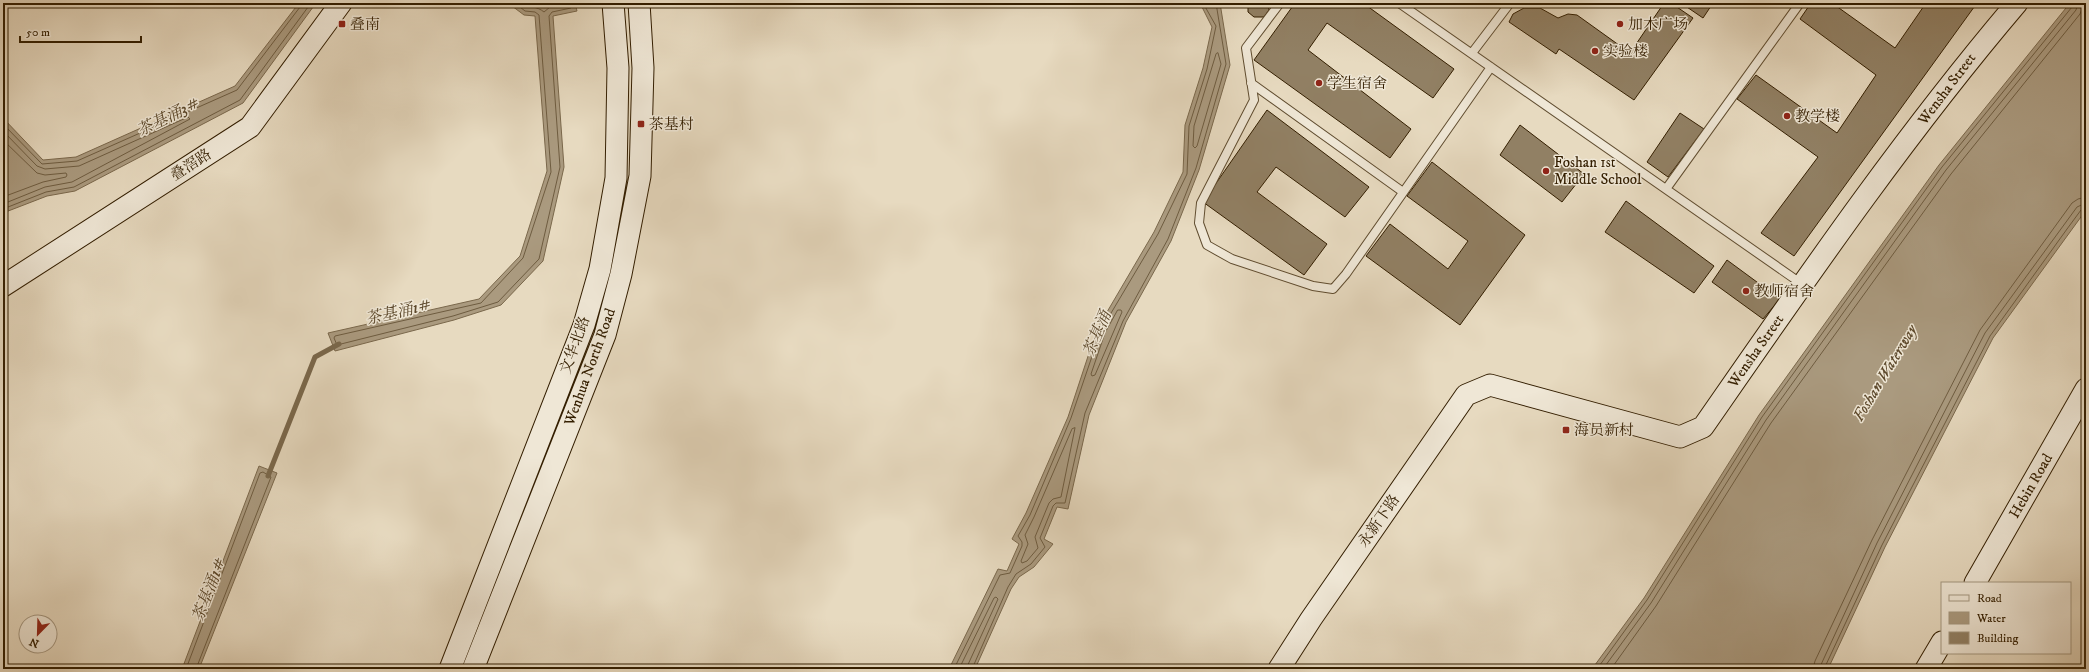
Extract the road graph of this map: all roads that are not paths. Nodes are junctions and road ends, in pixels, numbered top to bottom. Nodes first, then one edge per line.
1 (341, 3) edge
2 (613, 3) edge
3 (639, 3) edge
4 (1280, 3) edge
5 (1399, 3) edge
6 (1510, 3) edge
7 (1800, 3) edge
8 (2010, 5) edge
9 (1472, 53) junction
10 (1491, 67) junction
11 (1251, 83) junction
12 (1666, 189) junction
13 (1403, 192) junction
14 (1803, 284) junction
15 (3, 286) edge
16 (1490, 385) joint
17 (2086, 389) edge
18 (1976, 582) edge
19 (1941, 644) edge
20 (450, 669) edge
21 (473, 669) edge
22 (1279, 669) edge
23 (1926, 669) edge

1 - 15 street, 叠滘路
2 - 20 street, 文华北路
3 - 21 street, Wenhua North Road
4 - 11 lane
5 - 9 lane
6 - 9 lane
7 - 12 lane
8 - 14 street, Wensha Street
9 - 10 lane
10 - 12 lane
10 - 13 lane
11 - 13 lane
11 - 13 lane
12 - 14 lane
14 - 16 street, Wensha Street
16 - 22 street, 永新下路
17 - 18 street, Hebin Road
19 - 23 street

